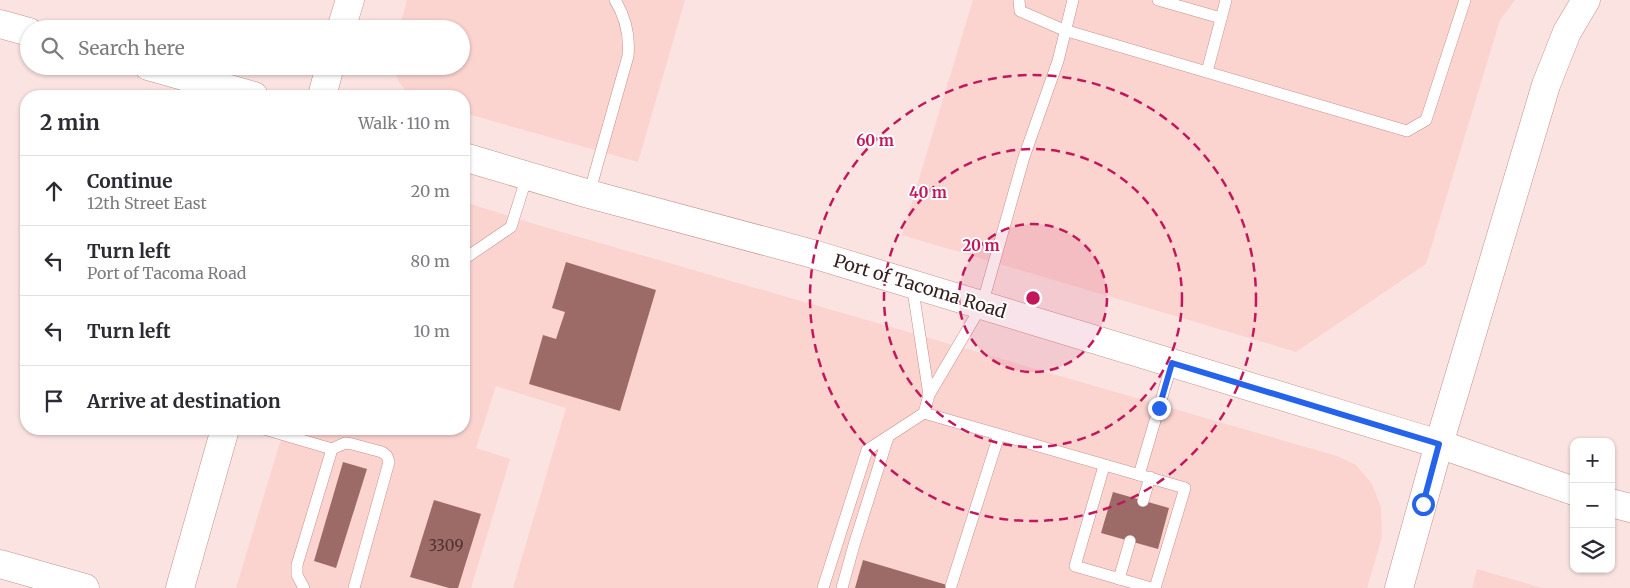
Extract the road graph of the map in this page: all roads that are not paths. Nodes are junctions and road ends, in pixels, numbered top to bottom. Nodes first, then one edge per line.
1 (350, 0) edge
2 (616, 0) edge
3 (1019, 0) edge
4 (1073, 0) edge
5 (1158, 0) edge
6 (1226, 0) edge
7 (1465, 0) edge
8 (1586, 0) edge
9 (1221, 18) junction
10 (344, 20) edge
11 (0, 24) edge
12 (20, 30) edge
13 (1064, 30) junction
14 (1207, 72) junction
15 (180, 75) edge
16 (328, 75) edge
17 (233, 90) edge
18 (324, 90) edge
19 (470, 159) edge
20 (526, 176) junction
21 (589, 194) junction
22 (470, 255) edge
23 (912, 284) junction
24 (982, 305) junction
25 (1172, 363) junction
26 (929, 396) junction
27 (924, 413) junction
28 (223, 435) edge
29 (284, 435) edge
30 (999, 435) junction
31 (888, 437) junction
32 (1439, 444) junction
33 (332, 449) junction
34 (1104, 466) junction
35 (1145, 476) junction
36 (1570, 490) edge
37 (1143, 501) dead end
38 (1615, 504) edge
39 (1630, 508) edge
40 (1130, 542) dead end
41 (0, 564) edge
42 (1119, 579) junction
43 (951, 586) dead end
44 (42, 588) edge
45 (85, 588) edge
46 (180, 588) edge
47 (304, 588) edge
48 (354, 588) edge
49 (823, 588) edge
50 (842, 588) edge
51 (1153, 588) edge
52 (1399, 588) edge

1 - 10 main road
2 - 21 lane
3 - 13 lane
4 - 13 lane
5 - 9 lane
6 - 9 lane
7 - 14 lane
8 - 32 main road
9 - 14 lane
11 - 12 main road
13 - 14 lane
13 - 24 lane
15 - 17 main road
16 - 18 main road
19 - 20 main road, Port of Tacoma Road
20 - 21 main road, Port of Tacoma Road
20 - 22 lane
21 - 23 main road, Port of Tacoma Road
23 - 24 main road, Port of Tacoma Road
23 - 26 lane
24 - 25 main road, Port of Tacoma Road
24 - 26 lane
25 - 32 main road, Port of Tacoma Road
25 - 35 lane
26 - 27 lane
27 - 30 lane
27 - 31 lane
28 - 46 main road
29 - 33 lane
30 - 34 lane
30 - 43 lane
31 - 49 lane
31 - 50 lane
32 - 36 main road, Port of Tacoma Road
32 - 52 main road
33 - 47 lane
33 - 48 lane
34 - 35 lane
34 - 42 lane
35 - 37 lane
35 - 51 lane
38 - 39 main road
40 - 42 lane
41 - 44 main road
41 - 45 main road
42 - 51 lane

